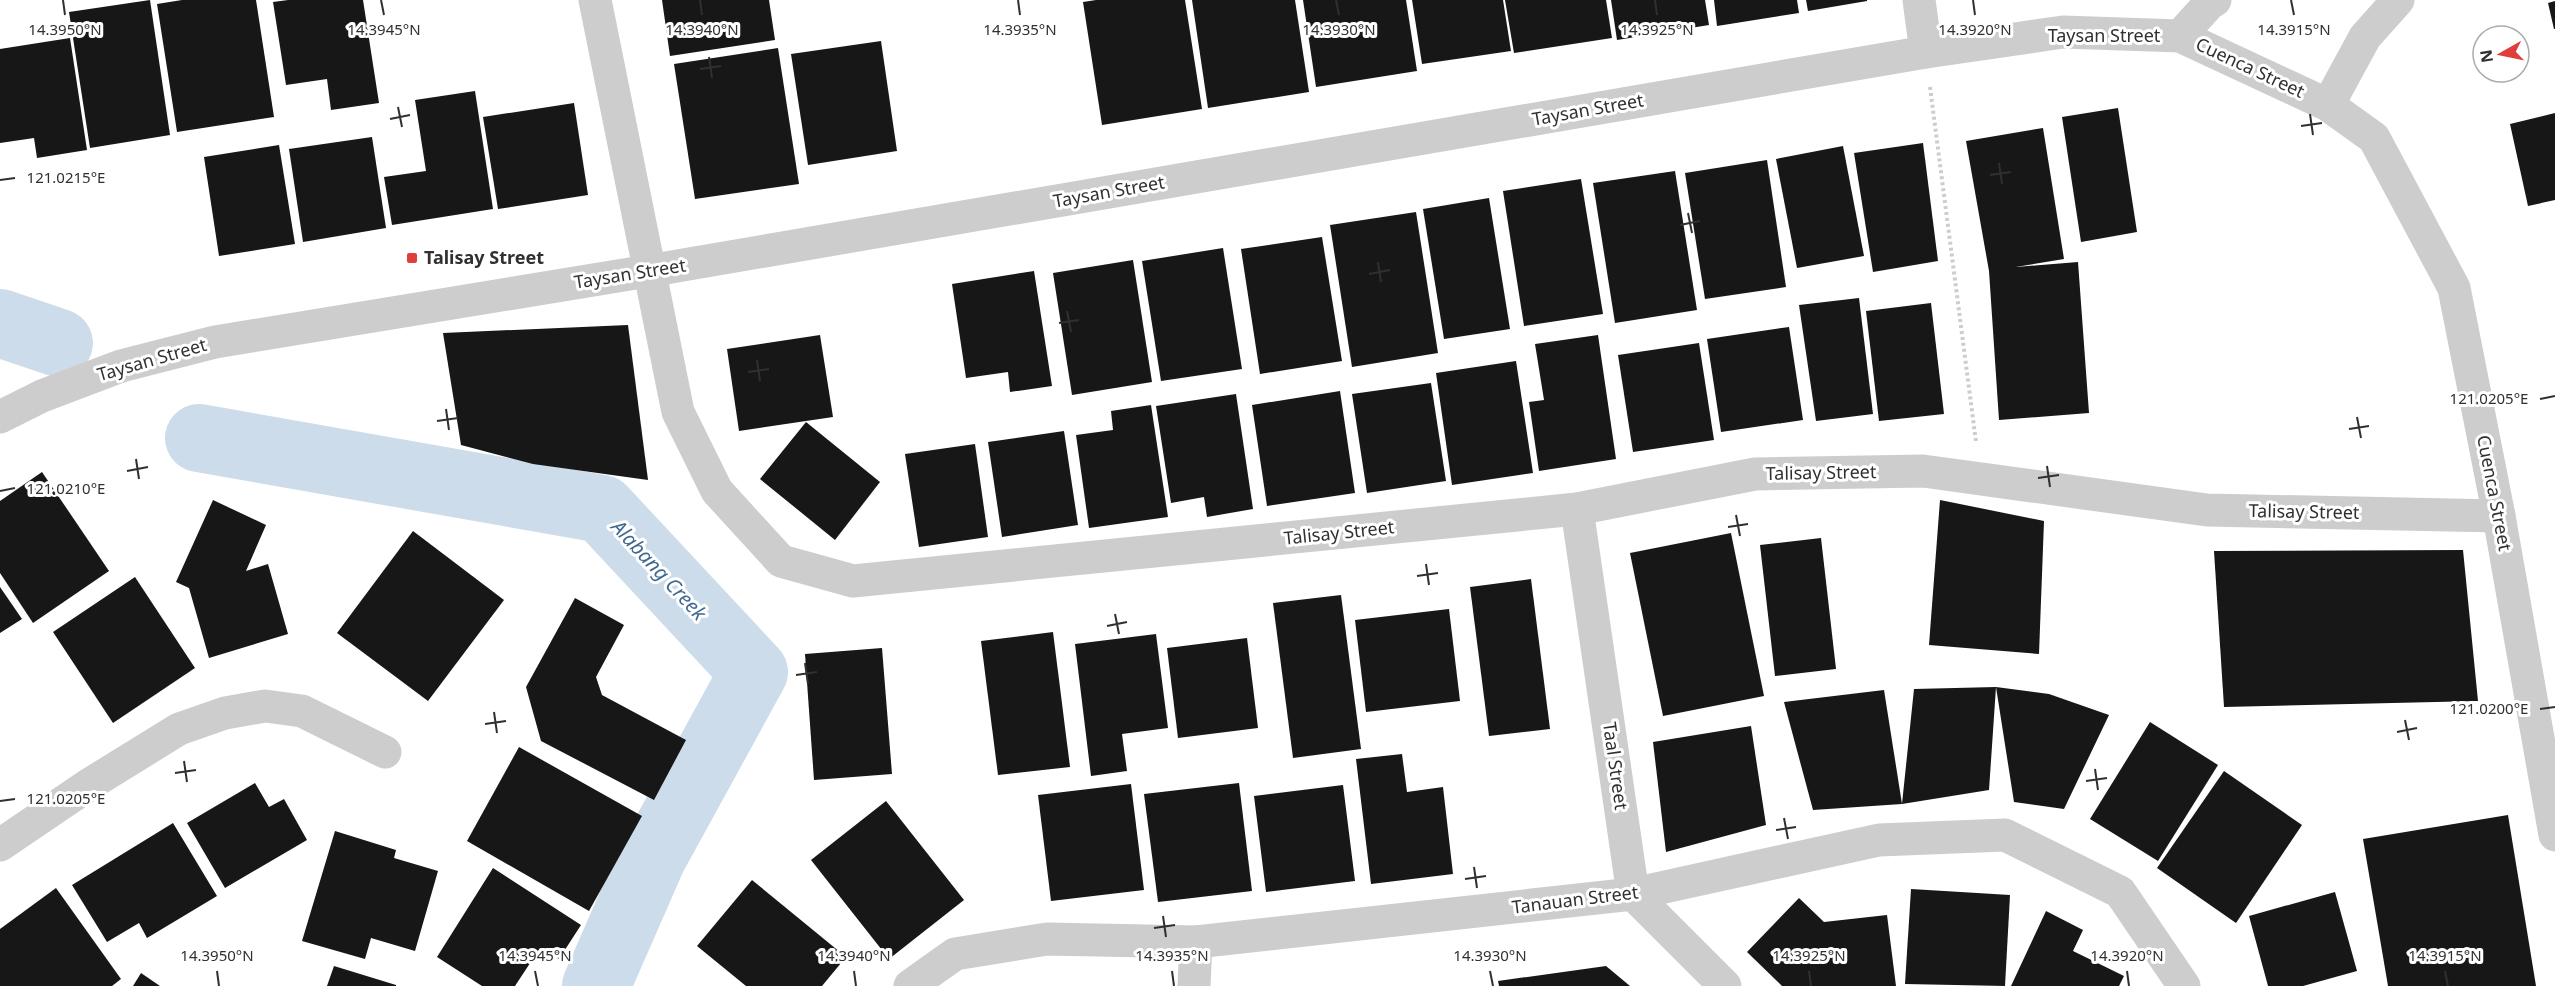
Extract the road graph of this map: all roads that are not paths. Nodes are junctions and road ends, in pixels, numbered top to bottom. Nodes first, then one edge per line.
1 (595, 0) edge
2 (1919, 0) edge
3 (2215, 0) edge
4 (2398, 0) edge
5 (2180, 36) junction
6 (1926, 52) junction
7 (2328, 105) junction
8 (648, 271) junction
9 (0, 417) edge
10 (1577, 509) junction
11 (2499, 516) junction
12 (385, 752) dead end
13 (2555, 835) edge
14 (0, 845) edge
15 (1633, 894) junction
16 (1196, 942) junction
17 (910, 986) edge
18 (1194, 986) edge
19 (1725, 986) edge
20 (2184, 986) edge

1 - 8 street, Talisay Street
2 - 6 street
3 - 5 street, Taysan Street
4 - 7 street
5 - 6 street, Taysan Street
5 - 7 street, Cuenca Street
6 - 8 street, Taysan Street
7 - 11 street, Cuenca Street
8 - 9 street, Taysan Street
8 - 10 street, Talisay Street
10 - 11 street, Talisay Street
10 - 15 street, Taal Street
11 - 13 street, Cuenca Street
12 - 14 street
15 - 16 street, Tanauan Street
15 - 19 street
15 - 20 street, Tanauan Street
16 - 17 street, Tanauan Street
16 - 18 street

